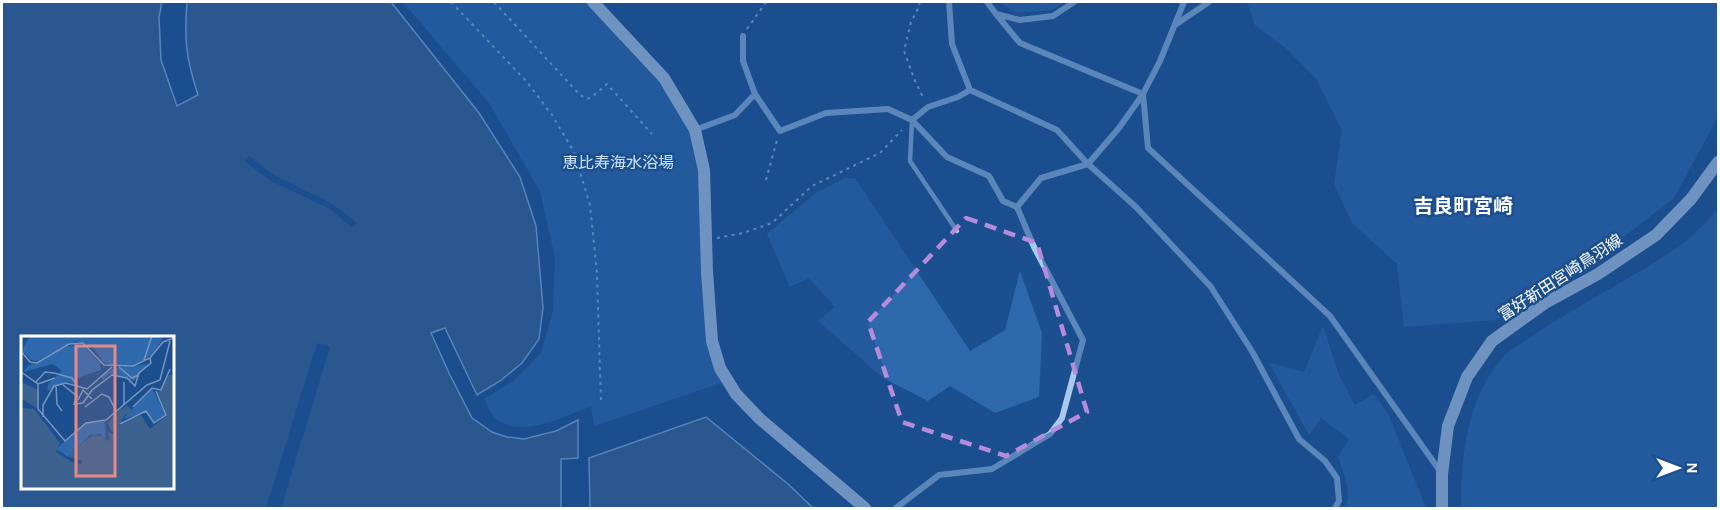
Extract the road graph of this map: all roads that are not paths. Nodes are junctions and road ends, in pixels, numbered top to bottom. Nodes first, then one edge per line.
1 (593, 2) edge
2 (949, 2) edge
3 (1074, 2) edge
4 (1184, 2) edge
5 (1209, 2) edge
6 (989, 3) edge
7 (996, 14) junction
8 (1174, 26) junction
9 (743, 36) road end
10 (970, 90) junction
11 (755, 94) junction
12 (1143, 94) junction
13 (909, 118) junction
14 (695, 130) junction
15 (1719, 162) edge
16 (1088, 164) junction
17 (1017, 207) junction
18 (957, 231) dead end
19 (1442, 474) junction
20 (865, 508) edge
21 (896, 508) edge
22 (1335, 508) edge
23 (1442, 508) edge

1 - 14 street
2 - 10 street
3 - 7 street
4 - 8 street
5 - 8 street
6 - 7 street
7 - 12 street
8 - 12 street
9 - 11 street
10 - 13 street
10 - 16 street
11 - 13 street
11 - 14 street
12 - 16 street
12 - 19 street
13 - 17 street
13 - 18 lane
14 - 20 street
15 - 19 street, 富好新田宮崎鳥羽線
16 - 17 street
16 - 22 street
17 - 21 street
19 - 23 street, 富好新田宮崎鳥羽線

